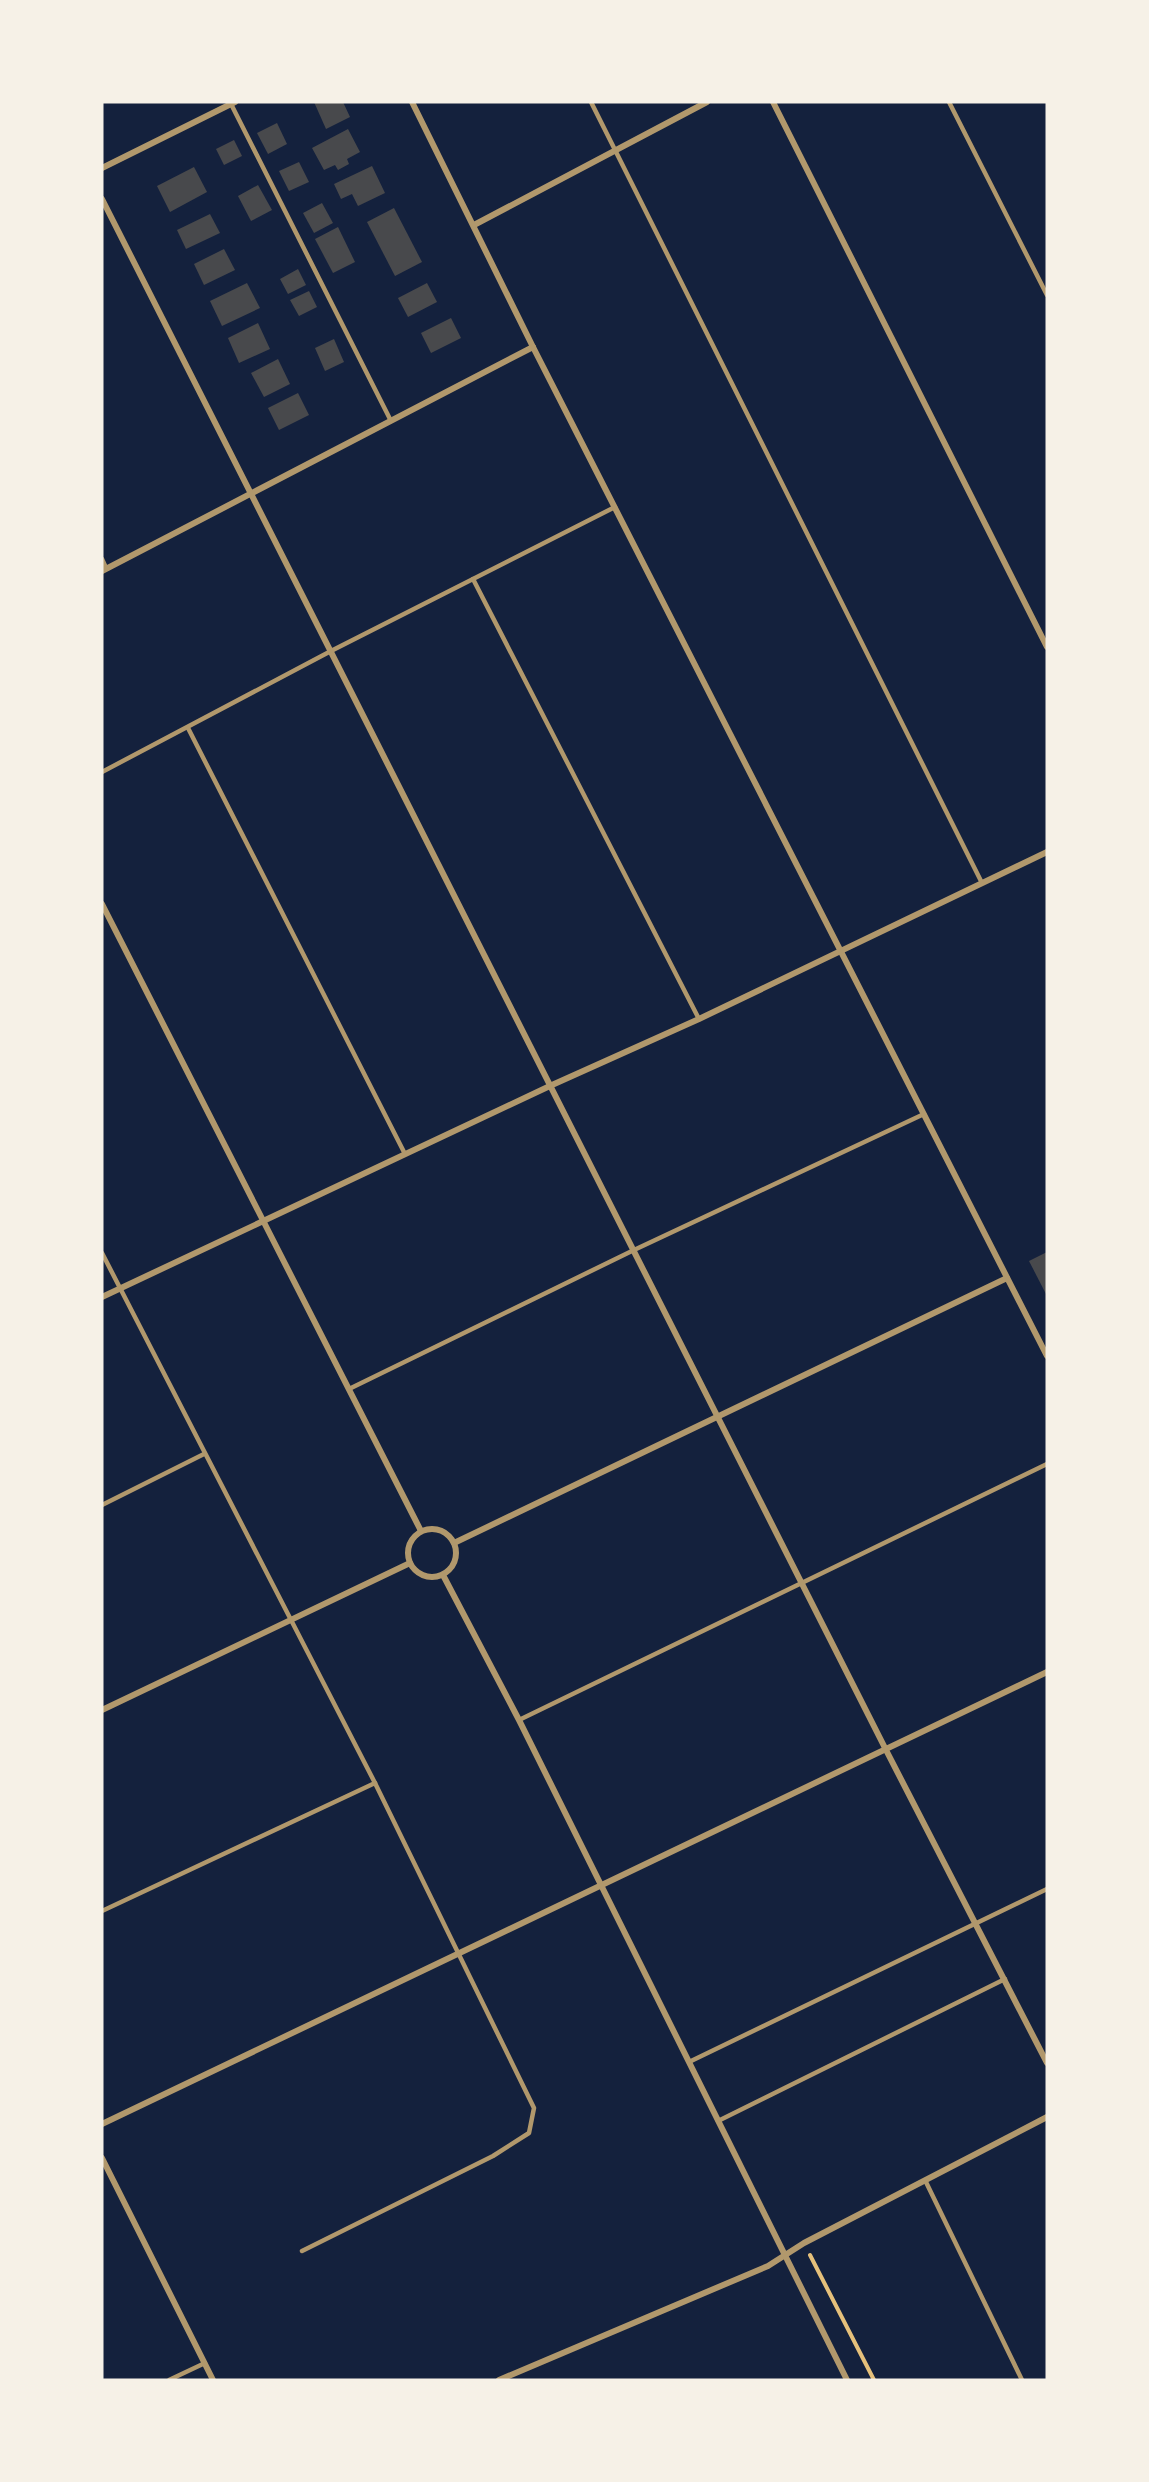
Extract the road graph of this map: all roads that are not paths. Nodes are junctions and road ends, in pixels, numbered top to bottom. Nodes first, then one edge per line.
1 (412, 102) edge
2 (591, 102) edge
3 (707, 102) edge
4 (773, 102) edge
5 (950, 102) edge
6 (233, 103) edge
7 (615, 150) junction
8 (102, 168) edge
9 (102, 199) edge
10 (474, 225) junction
11 (1047, 295) edge
12 (533, 347) junction
13 (391, 421) junction
14 (251, 494) junction
15 (615, 507) junction
16 (102, 559) edge
17 (104, 569) edge
18 (473, 579) junction
19 (1047, 647) edge
20 (331, 651) junction
21 (188, 728) junction
22 (102, 772) edge
23 (1047, 852) edge
24 (982, 883) junction
25 (102, 904) edge
26 (841, 951) junction
27 (699, 1019) junction
28 (552, 1085) junction
29 (924, 1114) junction
30 (405, 1154) junction
31 (263, 1221) junction
32 (634, 1250) junction
33 (102, 1253) edge
34 (1007, 1278) junction
35 (120, 1288) junction
36 (102, 1297) edge
37 (1047, 1356) edge
38 (349, 1389) junction
39 (719, 1418) junction
40 (204, 1454) junction
41 (1047, 1464) edge
42 (102, 1505) edge
43 (421, 1532) junction
44 (454, 1543) junction
45 (410, 1563) junction
46 (443, 1575) junction
47 (803, 1582) junction
48 (290, 1620) junction
49 (1047, 1672) edge
50 (102, 1710) edge
51 (519, 1720) junction
52 (885, 1748) junction
53 (375, 1783) junction
54 (600, 1884) junction
55 (1047, 1889) edge
56 (102, 1911) edge
57 (975, 1922) junction
58 (459, 1952) junction
59 (1005, 1979) junction
60 (689, 2062) junction
61 (1047, 2063) edge
62 (1047, 2117) edge
63 (718, 2121) junction
64 (102, 2124) edge
65 (102, 2158) edge
66 (925, 2180) junction
67 (302, 2251) dead end
68 (786, 2255) junction
69 (204, 2363) junction
70 (169, 2380) edge
71 (213, 2380) edge
72 (499, 2380) edge
73 (847, 2380) edge
74 (1022, 2380) edge

1 - 10 street
2 - 7 lane
3 - 7 street
4 - 19 street
5 - 11 lane
6 - 8 street
6 - 13 lane
7 - 10 street
7 - 24 lane
9 - 14 street
10 - 12 street
12 - 13 street
12 - 15 street
13 - 14 street
14 - 17 street
14 - 20 street
15 - 18 lane
15 - 26 street
16 - 17 lane
18 - 20 lane
18 - 27 lane
20 - 21 lane
20 - 28 street
21 - 22 lane
21 - 30 lane
23 - 24 street
24 - 26 street
25 - 31 street
26 - 27 street
26 - 29 street
27 - 28 street
28 - 30 street
28 - 32 street
29 - 32 lane
29 - 34 street
30 - 31 street
31 - 35 street
31 - 38 street
32 - 38 lane
32 - 39 street
33 - 35 lane
34 - 37 street
34 - 39 street
35 - 36 street
35 - 40 lane
38 - 43 street
39 - 44 street
39 - 47 street
40 - 42 lane
40 - 48 lane
41 - 47 lane
43 - 44 street
43 - 45 street
44 - 46 street
45 - 46 street
45 - 48 street
46 - 51 street
47 - 51 lane
47 - 52 street
48 - 50 street
48 - 53 lane
49 - 52 street
51 - 54 street
52 - 54 street
52 - 57 street
53 - 56 lane
53 - 58 lane
54 - 58 street
54 - 60 street
55 - 57 lane
57 - 59 street
57 - 60 lane
58 - 64 street
58 - 67 lane
59 - 61 street
59 - 63 lane
60 - 63 street
62 - 66 street
63 - 68 street
65 - 69 street
66 - 68 street
66 - 74 lane
68 - 72 street
68 - 73 street
69 - 70 lane
69 - 71 street

